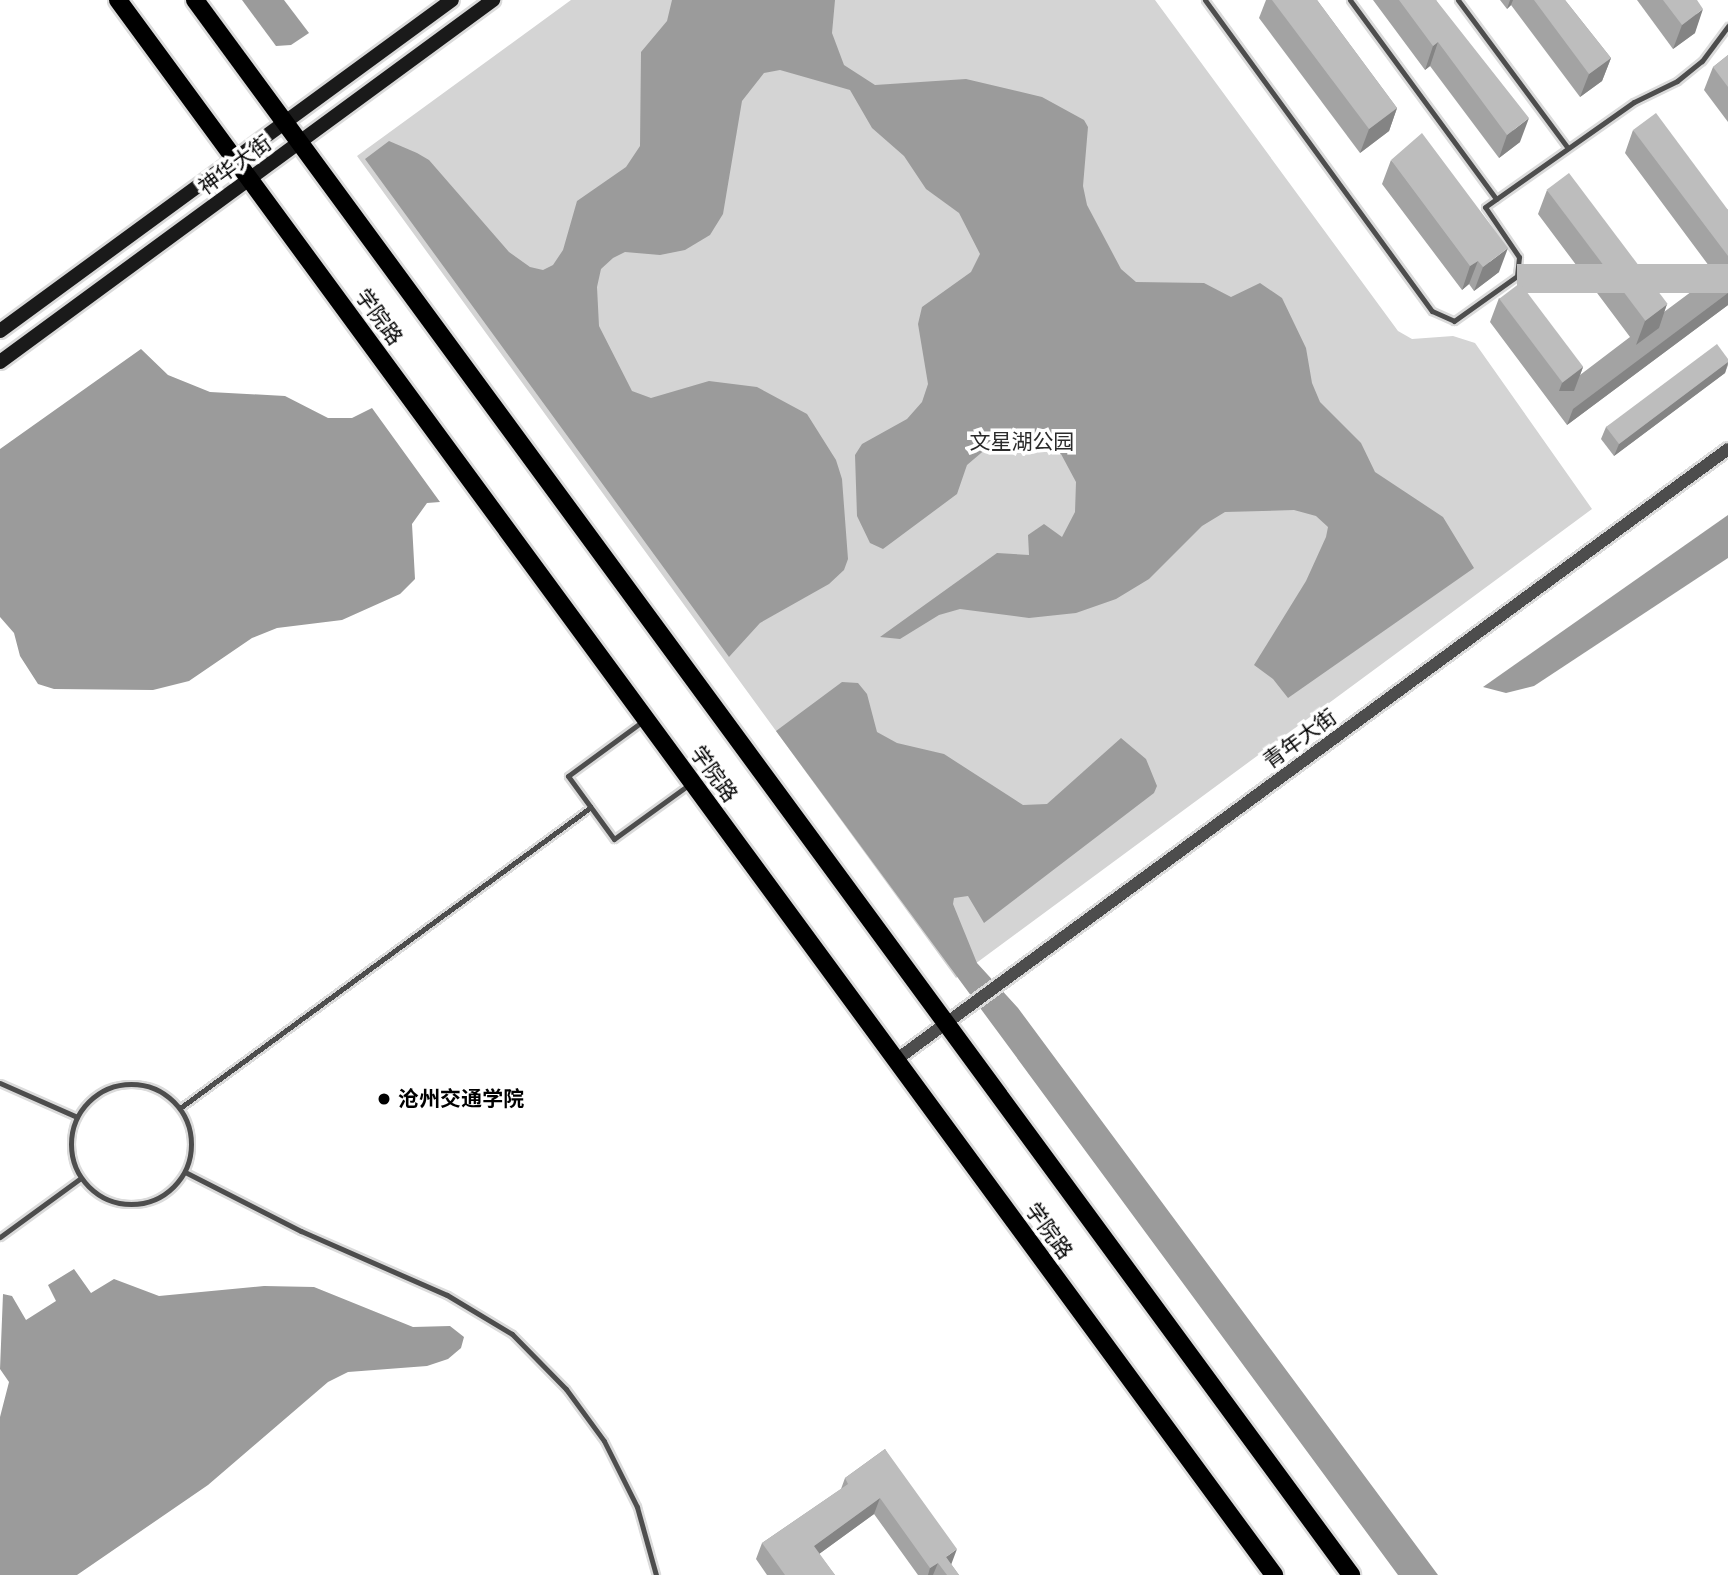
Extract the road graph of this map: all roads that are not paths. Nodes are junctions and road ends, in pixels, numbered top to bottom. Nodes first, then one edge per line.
1 (118, 0) edge
2 (195, 0) edge
3 (452, 0) edge
4 (493, 0) edge
5 (1205, 0) edge
6 (1350, 0) edge
7 (1458, 0) edge
8 (1728, 26) edge
9 (285, 122) junction
10 (300, 143) junction
11 (1567, 148) junction
12 (235, 159) junction
13 (250, 179) junction
14 (1496, 198) junction
15 (0, 331) edge
16 (0, 362) edge
17 (1728, 449) edge
18 (646, 719) junction
19 (692, 782) junction
20 (591, 807) junction
21 (946, 1023) junction
22 (896, 1060) junction
23 (0, 1083) edge
24 (180, 1108) junction
25 (77, 1117) junction
26 (185, 1172) junction
27 (81, 1178) junction
28 (0, 1237) edge
29 (656, 1575) edge
30 (1274, 1575) edge
31 (1351, 1575) edge

1 - 12 main road, 学院路
2 - 9 main road, 学院路
3 - 9 main road, 神华大街
4 - 10 main road, 神华大街
5 - 14 lane
6 - 14 lane
7 - 11 lane
8 - 11 lane
9 - 10 main road, 学院路
9 - 12 main road, 神华大街
10 - 13 main road, 神华大街
10 - 21 main road, 学院路
11 - 14 lane
12 - 13 main road, 学院路
12 - 15 main road, 神华大街
13 - 16 main road, 神华大街
13 - 18 main road, 学院路
17 - 21 street, 青年大街
18 - 19 main road, 学院路
18 - 20 lane
19 - 20 lane
19 - 22 main road, 学院路
20 - 24 lane
21 - 22 street, 青年大街
21 - 31 main road, 学院路
22 - 30 main road, 学院路
23 - 25 lane
24 - 25 lane
24 - 26 lane
25 - 27 lane
26 - 27 lane
26 - 29 lane
27 - 28 lane

